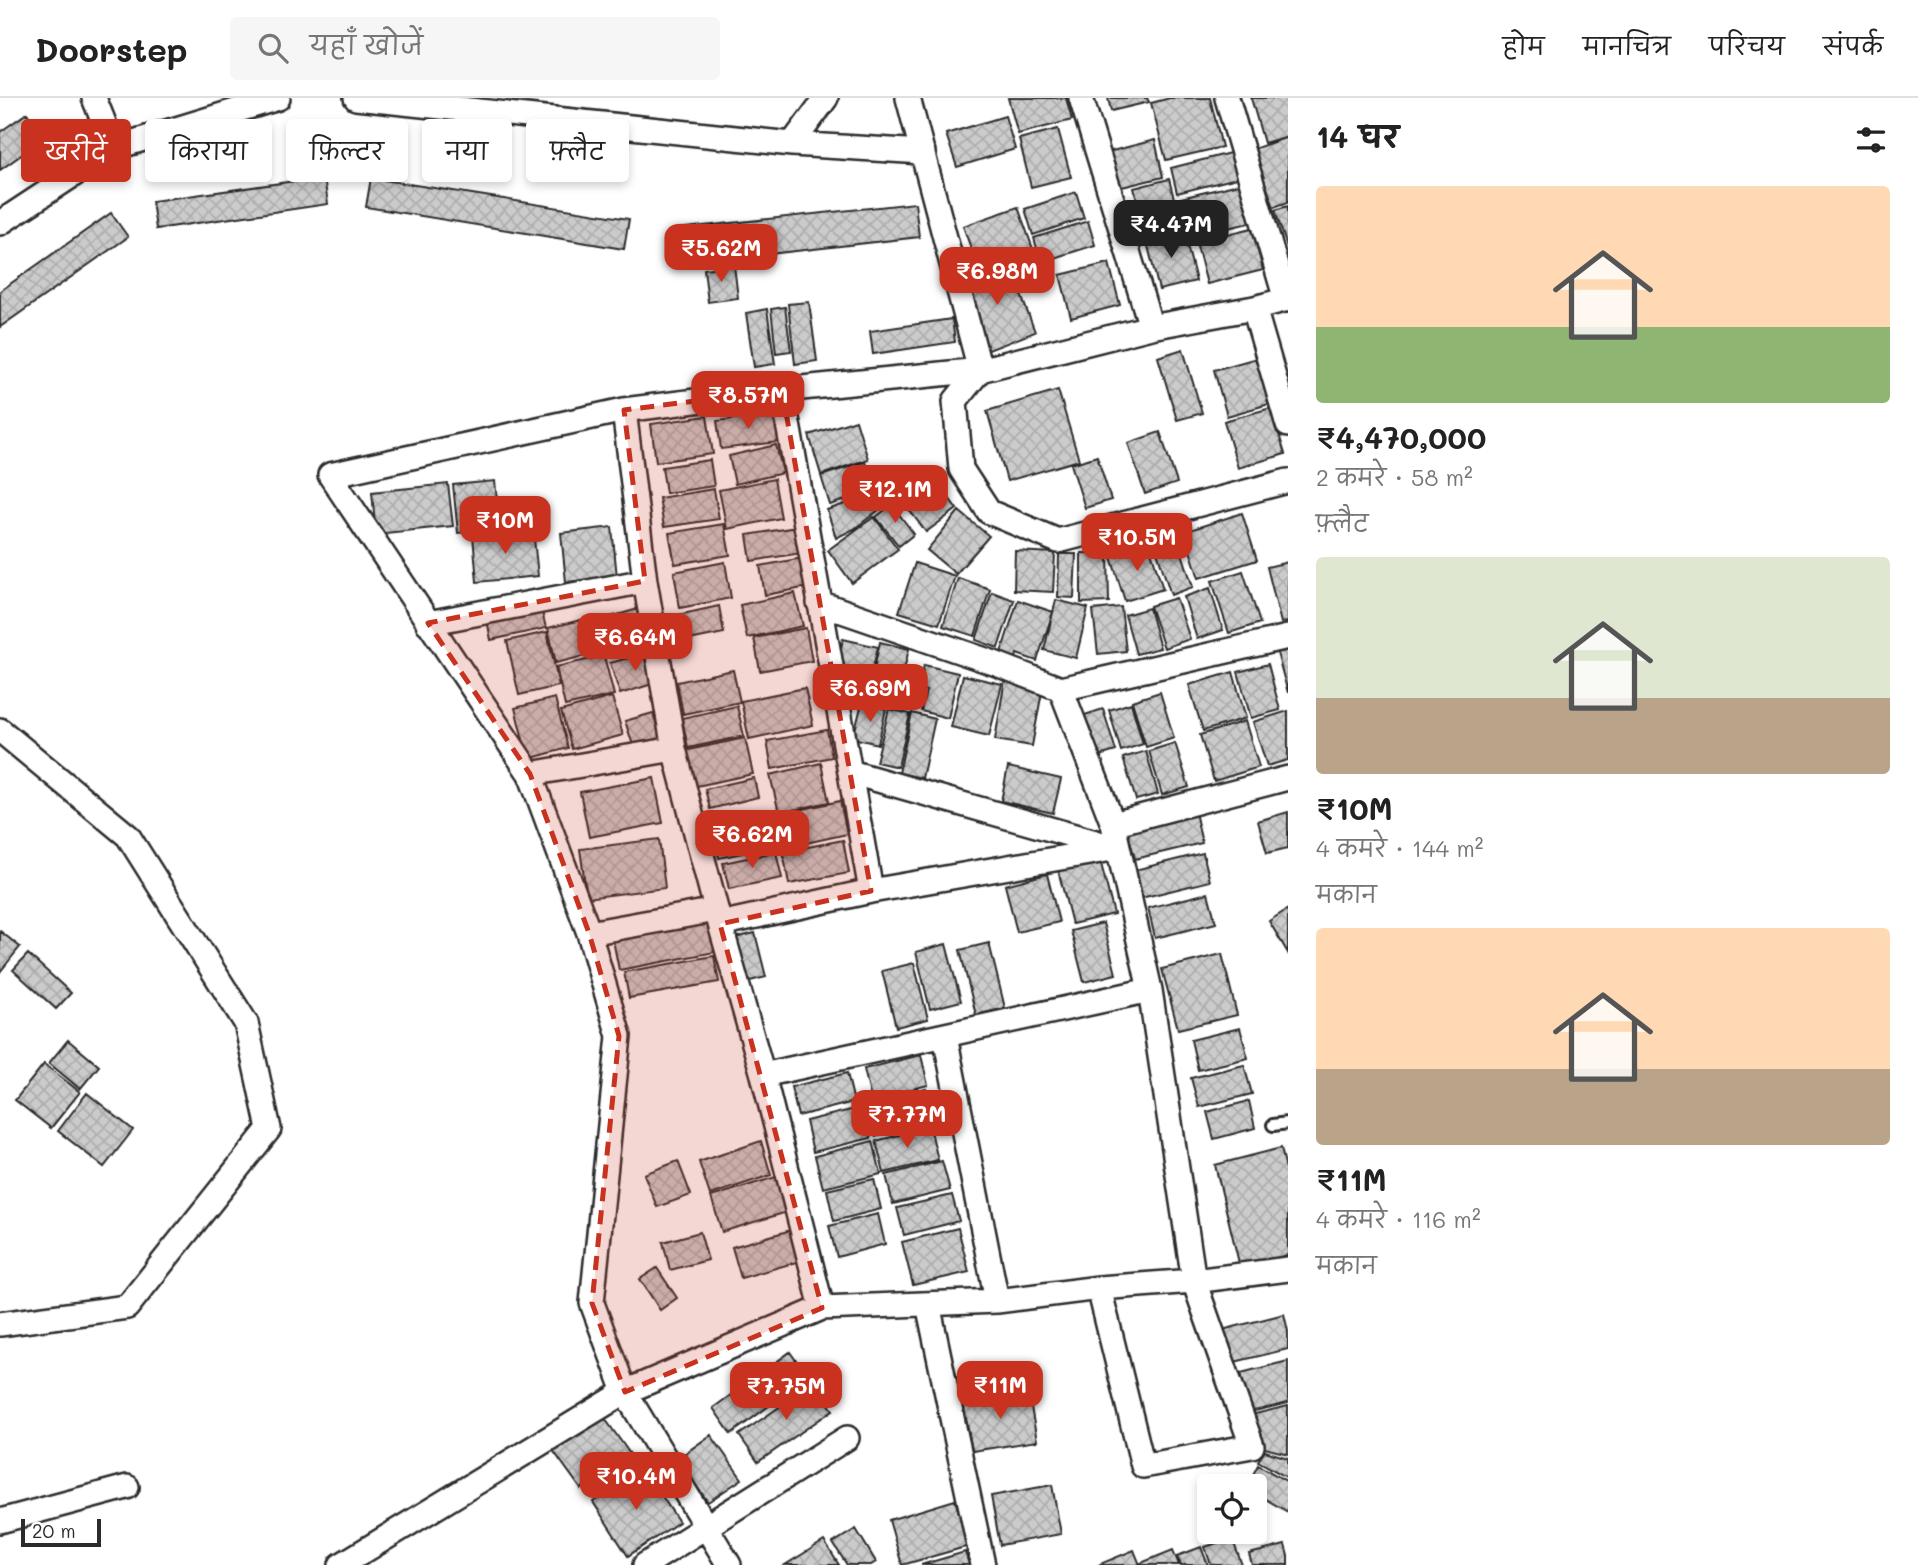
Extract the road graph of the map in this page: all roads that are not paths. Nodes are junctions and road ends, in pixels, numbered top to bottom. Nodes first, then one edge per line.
1 (94, 98) edge
2 (278, 98) edge
3 (356, 98) edge
4 (827, 98) edge
5 (908, 98) edge
6 (1081, 98) edge
7 (1227, 98) edge
8 (102, 119) edge
9 (131, 143) edge
10 (792, 144) junction
11 (923, 152) junction
12 (62, 182) edge
13 (0, 223) edge
14 (1287, 300) edge
15 (1254, 308) junction
16 (1151, 327) junction
17 (980, 370) junction
18 (782, 390) junction
19 (624, 410) junction
20 (1288, 425) edge
21 (1288, 481) edge
22 (645, 581) junction
23 (819, 603) junction
24 (428, 623) junction
25 (1288, 637) edge
26 (1061, 689) junction
27 (0, 730) edge
28 (674, 749) junction
29 (850, 772) junction
30 (530, 774) junction
31 (1288, 778) edge
32 (1113, 824) junction
33 (1118, 848) junction
34 (871, 891) junction
35 (718, 917) junction
36 (589, 933) junction
37 (1150, 990) junction
38 (945, 1036) junction
39 (763, 1075) junction
40 (1288, 1123) edge
41 (1273, 1125) dead end
42 (1288, 1269) edge
43 (1194, 1281) junction
44 (1099, 1288) junction
45 (997, 1301) junction
46 (928, 1304) junction
47 (822, 1308) junction
48 (0, 1324) edge
49 (625, 1392) junction
50 (847, 1438) dead end
51 (127, 1488) dead end
52 (0, 1521) edge
53 (707, 1526) junction
54 (341, 1565) edge
55 (645, 1565) edge
56 (729, 1565) edge
57 (983, 1565) edge

1 - 8 street
2 - 9 street
3 - 10 street
4 - 10 street
5 - 11 street
6 - 16 street
7 - 14 street
10 - 11 street
11 - 17 street
12 - 13 street
14 - 15 street
15 - 16 street
15 - 20 street
16 - 17 street
17 - 18 street
17 - 21 street
18 - 19 street
18 - 23 street
19 - 22 street
19 - 24 street
22 - 24 street
22 - 28 street
23 - 26 street
23 - 29 street
24 - 30 street
25 - 26 street
26 - 32 street
27 - 48 street
28 - 30 street
28 - 35 street
29 - 33 street
29 - 34 street
30 - 36 street
31 - 32 street
32 - 33 street
33 - 34 street
33 - 37 street
34 - 35 street
35 - 36 street
35 - 39 street
36 - 49 street
37 - 38 street
37 - 43 street
38 - 39 street
38 - 45 street
39 - 47 street
40 - 41 lane
42 - 43 street
43 - 44 street
43 - 44 street
44 - 45 street
45 - 46 street
46 - 47 street
46 - 57 street
47 - 49 street
49 - 53 street
49 - 54 street
50 - 53 street
51 - 52 street
53 - 55 street
53 - 56 street

